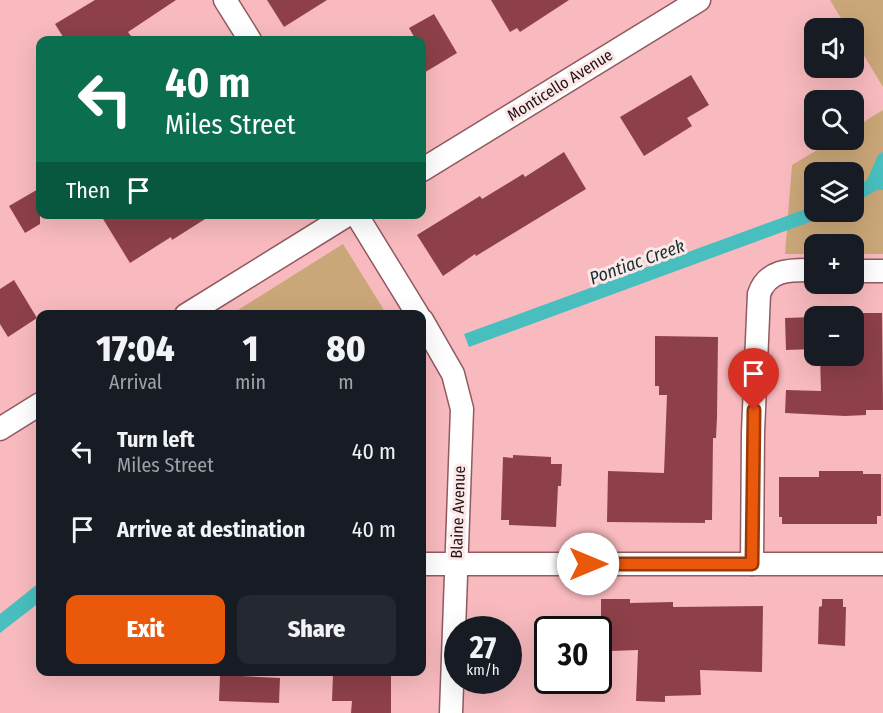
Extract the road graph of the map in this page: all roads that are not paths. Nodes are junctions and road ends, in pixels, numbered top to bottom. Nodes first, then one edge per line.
1 (225, 0) edge
2 (699, 0) edge
3 (247, 36) edge
4 (426, 168) edge
5 (342, 219) edge
6 (359, 219) edge
7 (804, 270) edge
8 (864, 271) edge
9 (883, 271) edge
10 (194, 310) edge
11 (415, 310) edge
12 (426, 327) edge
13 (36, 406) edge
14 (0, 429) edge
15 (457, 563) junction
16 (426, 564) edge
17 (752, 564) junction
18 (883, 564) edge
19 (451, 713) edge

1 - 3 street
2 - 4 street, Monticello Avenue
5 - 10 street
6 - 11 street
7 - 17 street
8 - 9 street
12 - 15 street, Blaine Avenue
13 - 14 street
15 - 16 street
15 - 17 street
15 - 19 street, Blaine Avenue
17 - 18 street

